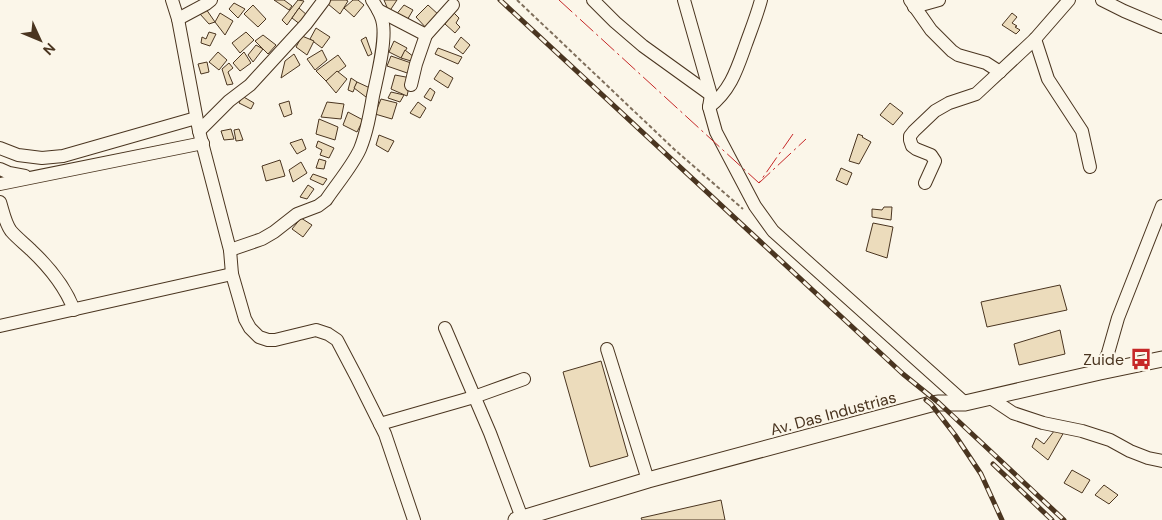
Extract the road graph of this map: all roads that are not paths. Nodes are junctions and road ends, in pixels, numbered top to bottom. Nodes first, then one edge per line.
1 (172, 0) edge
2 (211, 0) edge
3 (324, 0) edge
4 (593, 0) edge
5 (684, 0) edge
6 (761, 0) edge
7 (939, 0) edge
8 (1069, 0) edge
9 (1102, 0) edge
10 (912, 4) edge
11 (375, 5) edge
12 (453, 5) dead end
13 (178, 18) junction
14 (1162, 27) edge
15 (426, 35) junction
16 (1035, 39) junction
17 (1000, 72) junction
18 (411, 85) dead end
19 (710, 101) junction
20 (196, 118) junction
21 (201, 137) junction
22 (112, 142) junction
23 (0, 148) edge
24 (117, 160) junction
25 (1090, 167) dead end
26 (0, 169) edge
27 (30, 178) junction
28 (925, 183) dead end
29 (0, 184) edge
30 (0, 202) edge
31 (1162, 206) edge
32 (230, 250) junction
33 (232, 274) junction
34 (74, 310) junction
35 (0, 326) edge
36 (445, 328) dead end
37 (607, 349) dead end
38 (1162, 359) edge
39 (1100, 372) junction
40 (524, 379) dead end
41 (474, 397) junction
42 (989, 397) junction
43 (965, 404) junction
44 (380, 424) junction
45 (1162, 461) edge
46 (648, 480) junction
47 (519, 519) edge
48 (414, 520) edge

1 - 13 street
2 - 13 street
3 - 21 street
4 - 19 street
5 - 19 street
6 - 19 street
7 - 10 street
8 - 16 street
9 - 14 street
10 - 17 street
11 - 15 street
11 - 32 street
12 - 15 street
13 - 20 street
15 - 18 street
16 - 17 street
16 - 25 street
17 - 28 street
19 - 43 street
20 - 21 street
20 - 22 street
21 - 24 street
21 - 32 street
22 - 23 street
22 - 24 street
24 - 27 street
26 - 27 street
27 - 29 street
30 - 34 street
31 - 39 street
32 - 33 street
33 - 34 street
33 - 44 street
34 - 35 street
36 - 41 street
37 - 46 street
38 - 39 main road, Av. Das Industrias
39 - 42 main road, Av. Das Industrias
40 - 41 street
41 - 44 street
41 - 47 street
42 - 43 main road, Av. Das Industrias
42 - 45 street
43 - 46 main road, Av. Das Industrias
44 - 48 street
46 - 47 main road, Av. Das Industrias

